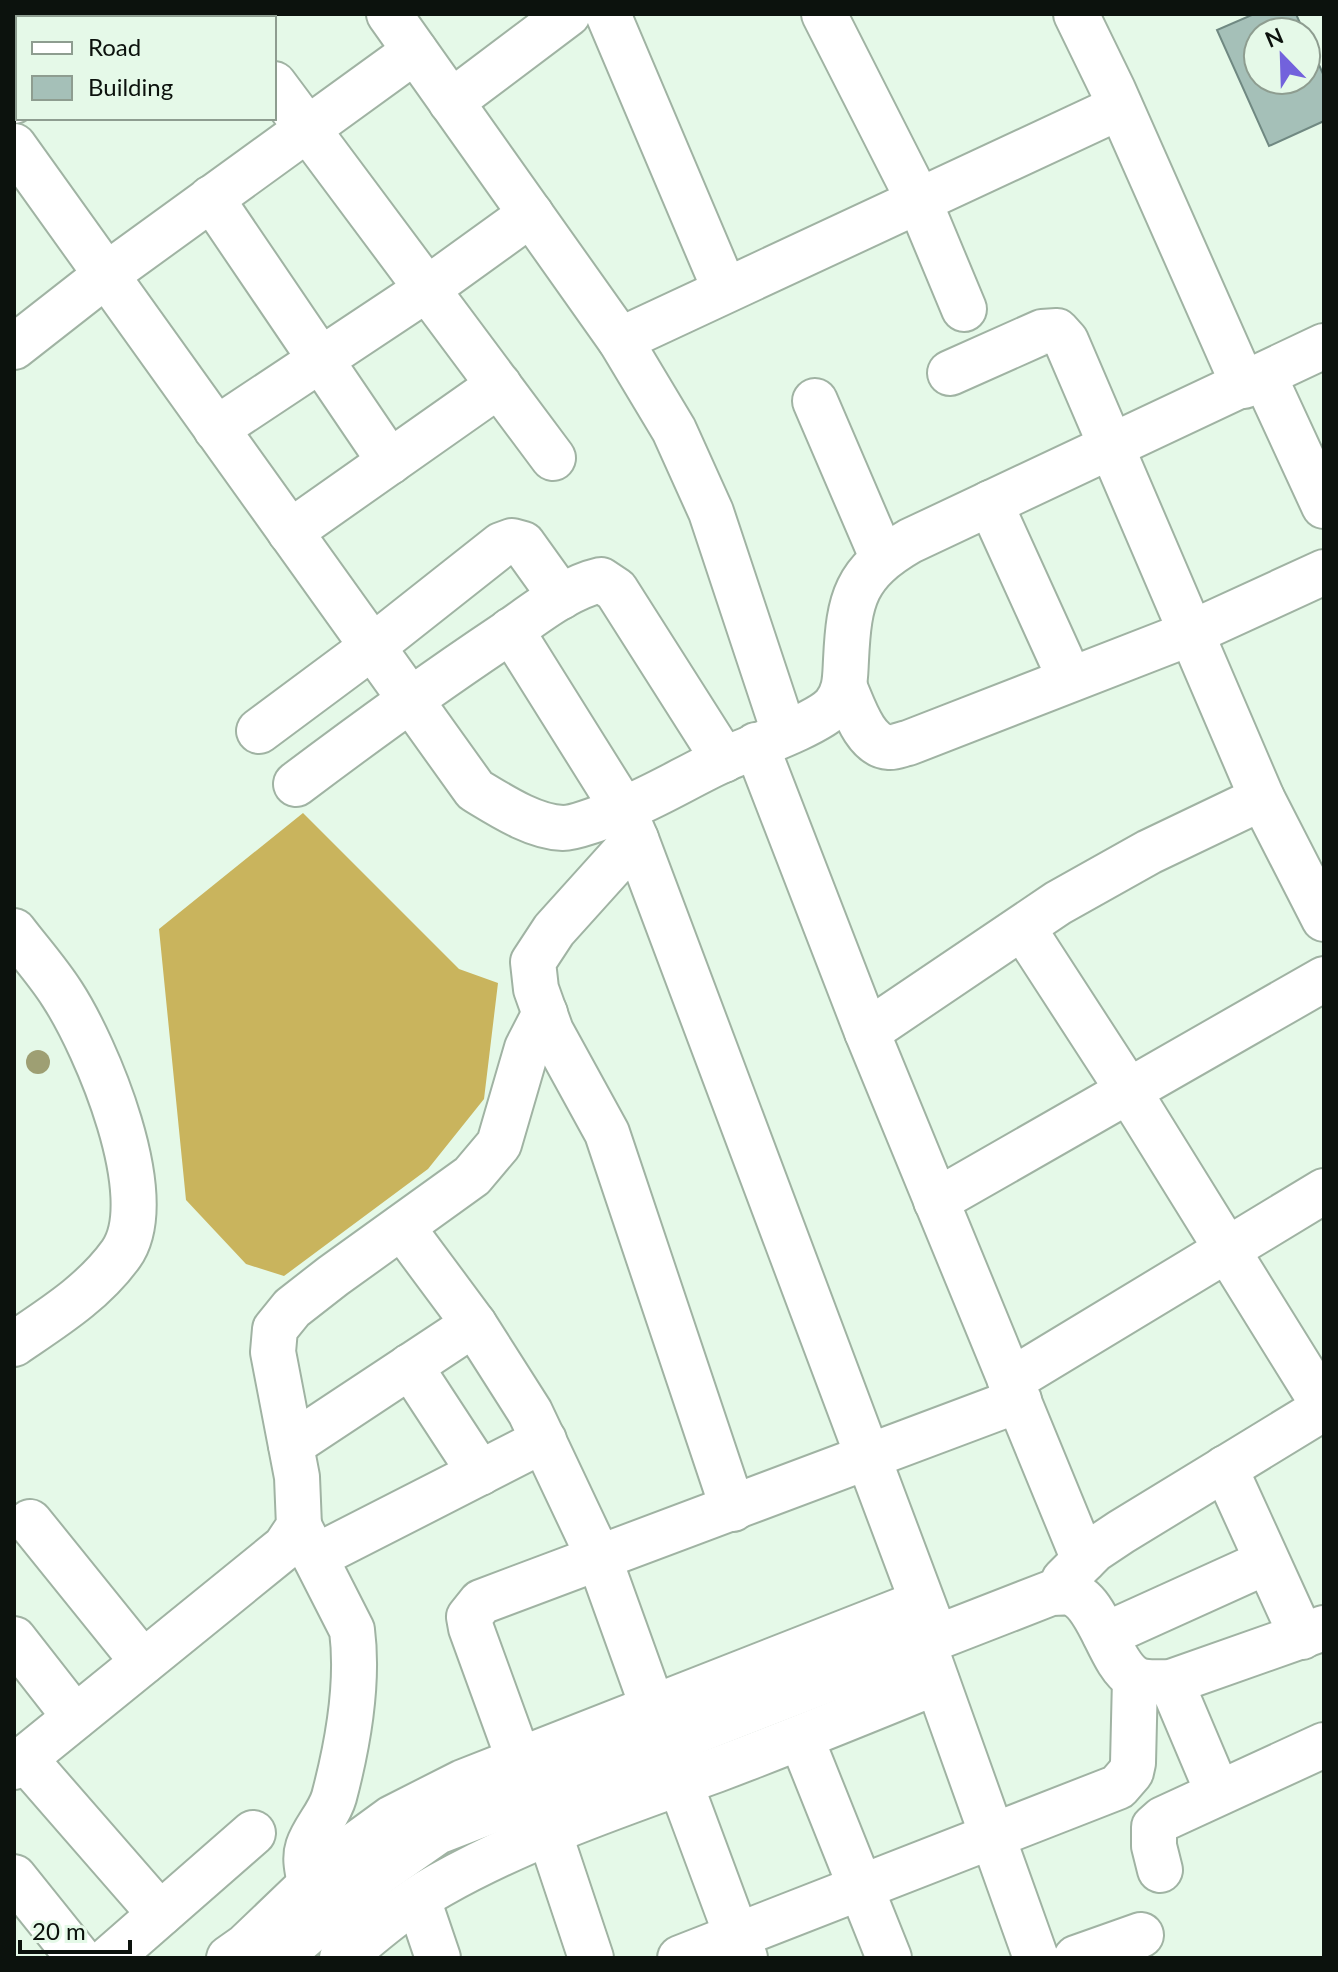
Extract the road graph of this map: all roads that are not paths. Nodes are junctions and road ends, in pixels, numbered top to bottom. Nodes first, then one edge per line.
1 (389, 14) edge
2 (568, 14) edge
3 (608, 14) edge
4 (1076, 14) edge
5 (831, 16) edge
6 (415, 51) junction
7 (276, 87) edge
8 (451, 102) junction
9 (1120, 107) junction
10 (307, 128) junction
11 (14, 146) edge
12 (211, 198) junction
13 (919, 201) junction
14 (531, 214) junction
15 (106, 275) junction
16 (427, 289) junction
17 (725, 290) junction
18 (964, 309) dead end
19 (620, 340) junction
20 (1324, 346) edge
21 (14, 347) edge
22 (320, 359) junction
23 (950, 373) dead end
24 (1254, 381) junction
25 (499, 385) junction
26 (815, 401) dead end
27 (216, 429) junction
28 (1111, 447) junction
29 (553, 458) dead end
30 (390, 462) junction
31 (990, 503) junction
32 (1324, 506) edge
33 (290, 532) junction
34 (882, 557) junction
35 (1324, 572) edge
36 (561, 597) junction
37 (511, 630) junction
38 (1191, 633) junction
39 (372, 647) junction
40 (1070, 679) junction
41 (845, 688) junction
42 (409, 699) junction
43 (259, 731) dead end
44 (755, 746) junction
45 (296, 784) dead end
46 (1262, 798) junction
47 (630, 824) junction
48 (1324, 919) edge
49 (1023, 928) junction
50 (16, 939) edge
51 (1324, 979) edge
52 (545, 1013) junction
53 (867, 1032) junction
54 (1128, 1090) junction
55 (1324, 1191) edge
56 (936, 1201) junction
57 (402, 1227) junction
58 (1228, 1249) junction
59 (474, 1324) junction
60 (14, 1344) edge
61 (410, 1366) junction
62 (1014, 1390) junction
63 (1324, 1407) edge
64 (544, 1440) junction
65 (291, 1445) junction
66 (869, 1459) junction
67 (1225, 1468) junction
68 (480, 1473) junction
69 (733, 1509) junction
70 (30, 1522) dead end
71 (307, 1541) junction
72 (599, 1558) junction
73 (1084, 1560) junction
74 (1266, 1562) junction
75 (1051, 1593) junction
76 (1313, 1632) edge
77 (1105, 1635) junction
78 (14, 1639) edge
79 (923, 1644) junction
80 (143, 1662) junction
81 (1153, 1681) junction
82 (653, 1708) junction
83 (75, 1717) junction
84 (801, 1738) junction
85 (1324, 1745) edge
86 (21, 1753) edge
87 (519, 1760) junction
88 (680, 1783) junction
89 (1218, 1793) junction
90 (549, 1832) junction
91 (253, 1833) dead end
92 (993, 1837) junction
93 (1160, 1870) dead end
94 (14, 1877) edge
95 (310, 1884) junction
96 (861, 1889) junction
97 (418, 1899) junction
98 (160, 1914) junction
99 (1141, 1935) dead end
100 (741, 1948) edge
101 (79, 1958) edge
102 (110, 1958) edge
103 (229, 1958) edge
104 (278, 1958) edge
105 (342, 1958) edge
106 (438, 1958) edge
107 (591, 1958) edge
108 (680, 1958) edge
109 (889, 1958) edge
110 (1036, 1958) edge
111 (1076, 1958) edge

1 - 6 street
2 - 8 street
3 - 17 street
4 - 9 street
5 - 13 street
6 - 8 street
6 - 10 street
7 - 10 street
8 - 14 street
9 - 13 street
9 - 24 street
10 - 12 street
10 - 16 street
11 - 15 street
12 - 15 street
12 - 22 street
13 - 17 street
13 - 18 street
14 - 16 street
14 - 19 street
15 - 21 street
15 - 27 street
16 - 22 street
16 - 25 street
17 - 19 street
19 - 44 street
20 - 24 street
22 - 27 street
22 - 30 street
23 - 28 street
24 - 28 street
24 - 32 street
25 - 29 street
25 - 30 street
26 - 34 street
27 - 33 street
28 - 31 street
28 - 38 street
30 - 33 street
31 - 34 street
31 - 40 street
33 - 39 street
34 - 41 street
35 - 38 street
36 - 37 street
36 - 39 street
36 - 44 street
37 - 42 street
37 - 47 street
38 - 40 street
38 - 46 street
39 - 42 street
39 - 43 street
40 - 41 street
41 - 44 street
42 - 45 street
42 - 47 street
44 - 47 street
44 - 53 street
46 - 48 street
46 - 49 street
47 - 52 street
47 - 66 street
49 - 53 street
49 - 54 street
50 - 60 street
51 - 54 street
52 - 57 street
52 - 69 street
53 - 56 street
54 - 56 street
54 - 58 street
55 - 58 street
56 - 62 street
57 - 59 street
57 - 65 street
58 - 62 street
58 - 63 street
59 - 61 street
59 - 64 street
61 - 65 street
61 - 68 street
62 - 66 street
62 - 73 street
63 - 67 street
64 - 68 street
64 - 72 street
65 - 71 street
66 - 69 street
66 - 79 street
67 - 73 street
67 - 74 street
68 - 71 street
69 - 72 street
70 - 80 street
71 - 80 street
71 - 95 street
72 - 82 street
72 - 87 street
73 - 75 street
74 - 76 street
74 - 77 street
75 - 77 street
75 - 79 street
76 - 81 street
77 - 81 street
78 - 83 street
79 - 82 street
79 - 84 street
79 - 92 street
79 - 104 street
80 - 83 street
81 - 89 street
81 - 92 street
82 - 87 street
83 - 86 street
84 - 88 street
84 - 96 street
85 - 89 street
86 - 98 street
87 - 95 street
88 - 90 street
88 - 100 street
89 - 93 street
90 - 97 street
90 - 107 street
91 - 98 street
92 - 96 street
92 - 110 street
94 - 101 street
95 - 103 street
96 - 100 street
96 - 109 street
97 - 105 street
97 - 106 street
98 - 102 street
99 - 111 street
100 - 108 street

